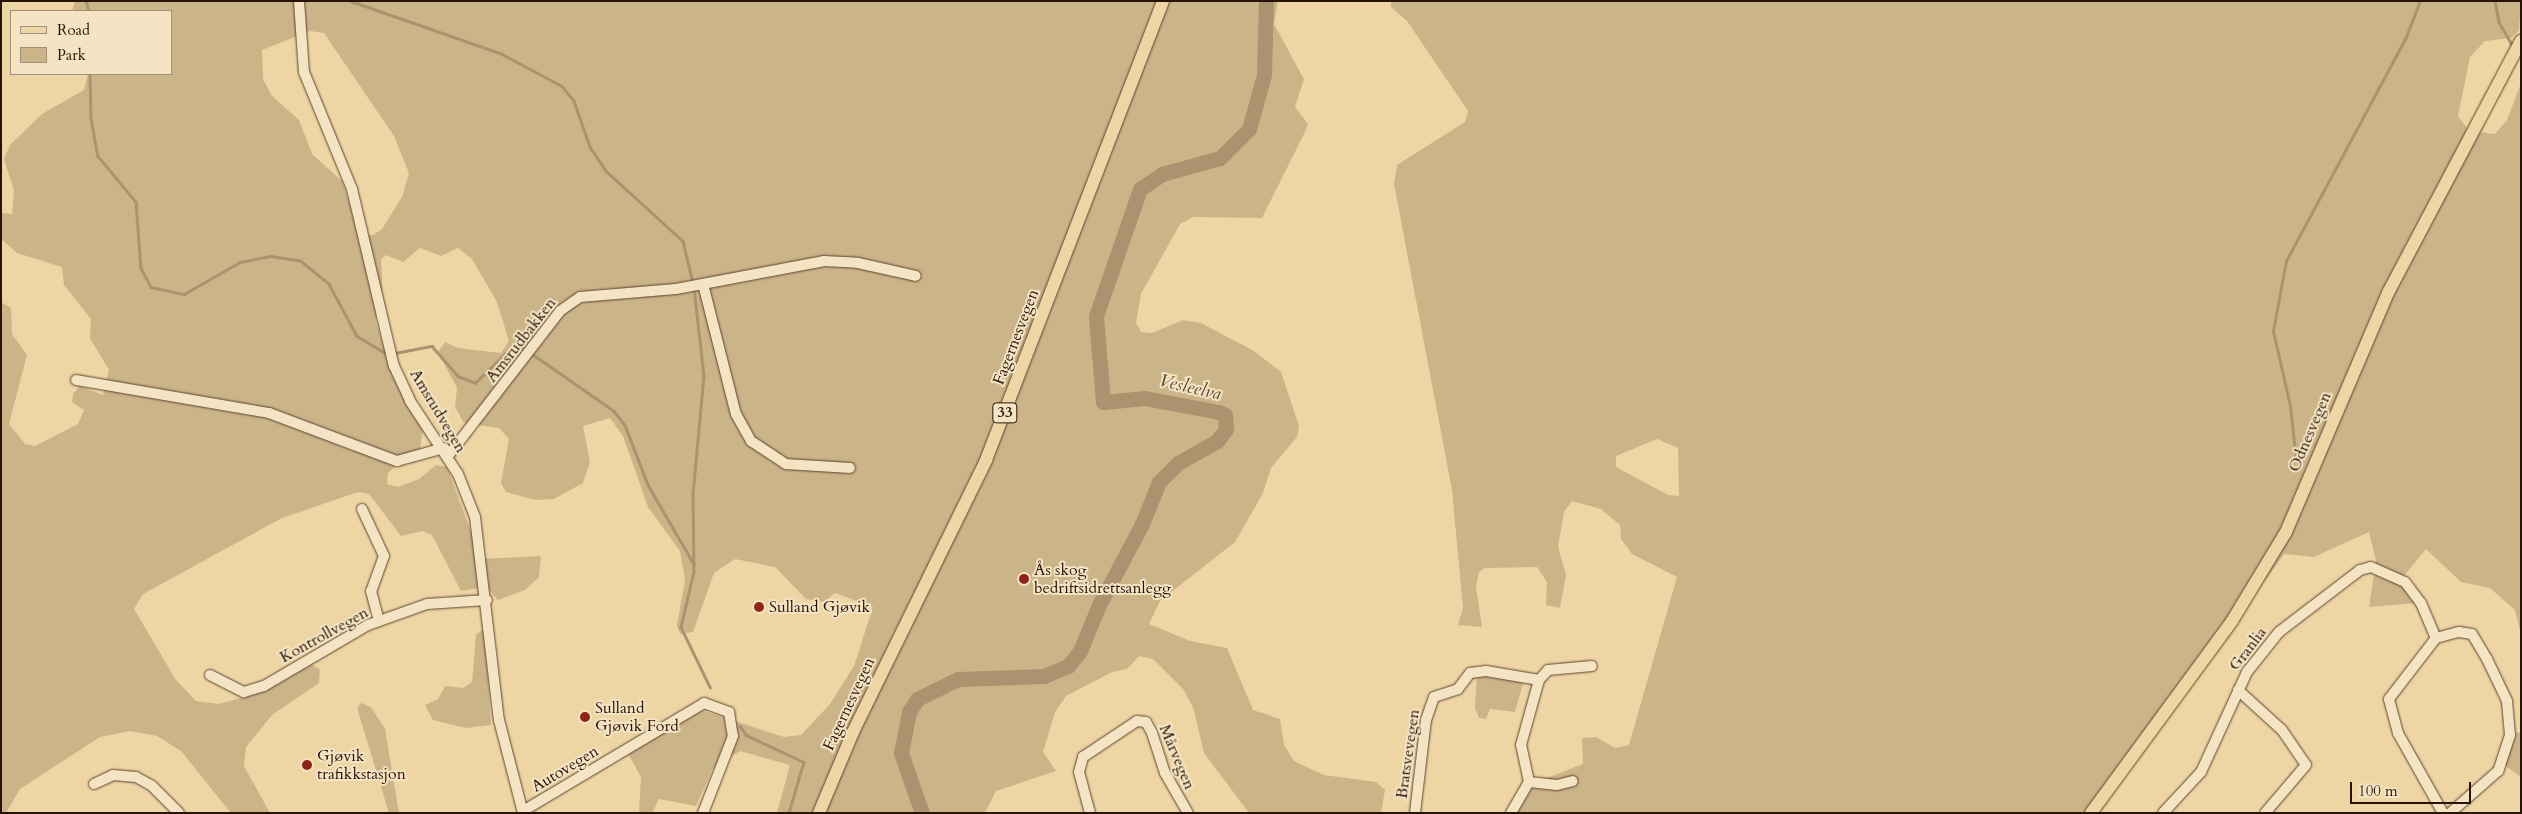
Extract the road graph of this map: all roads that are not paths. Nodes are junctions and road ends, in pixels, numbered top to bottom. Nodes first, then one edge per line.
1 (299, 1) edge
2 (1163, 1) edge
3 (2521, 41) edge
4 (916, 276) dead end
5 (703, 284) junction
6 (76, 380) dead end
7 (446, 452) junction
8 (850, 468) dead end
9 (362, 509) dead end
10 (487, 600) junction
11 (379, 621) junction
12 (2436, 638) junction
13 (1592, 666) dead end
14 (210, 675) dead end
15 (1539, 680) junction
16 (2238, 690) junction
17 (1573, 781) dead end
18 (1529, 782) junction
19 (94, 784) dead end
20 (523, 812) edge
21 (1088, 812) edge
22 (179, 813) edge
23 (703, 813) edge
24 (819, 813) edge
25 (1188, 813) edge
26 (1415, 813) edge
27 (1511, 813) edge
28 (2091, 813) edge
29 (2163, 813) edge
30 (2265, 813) edge
31 (2443, 813) edge
32 (2450, 813) edge

1 - 7 street, Amsrudvegen
2 - 24 main road, Fagernesvegen / 33
3 - 28 main road, Odnesvegen
4 - 5 street, Amsrudbakken
5 - 7 street, Amsrudbakken
5 - 8 street
6 - 7 street
7 - 10 street, Amsrudvegen
9 - 11 street
10 - 11 street, Kontrollvegen
10 - 20 street, Amsrudvegen
11 - 14 street, Kontrollvegen
12 - 16 street, Granlia
12 - 31 street
12 - 32 street
13 - 15 street
15 - 18 street
15 - 26 street, Bratsvevegen
16 - 29 street, Granlia
16 - 30 street
17 - 18 street
18 - 27 street
19 - 22 street
20 - 23 street, Autovegen
21 - 25 street, Mårvegen

